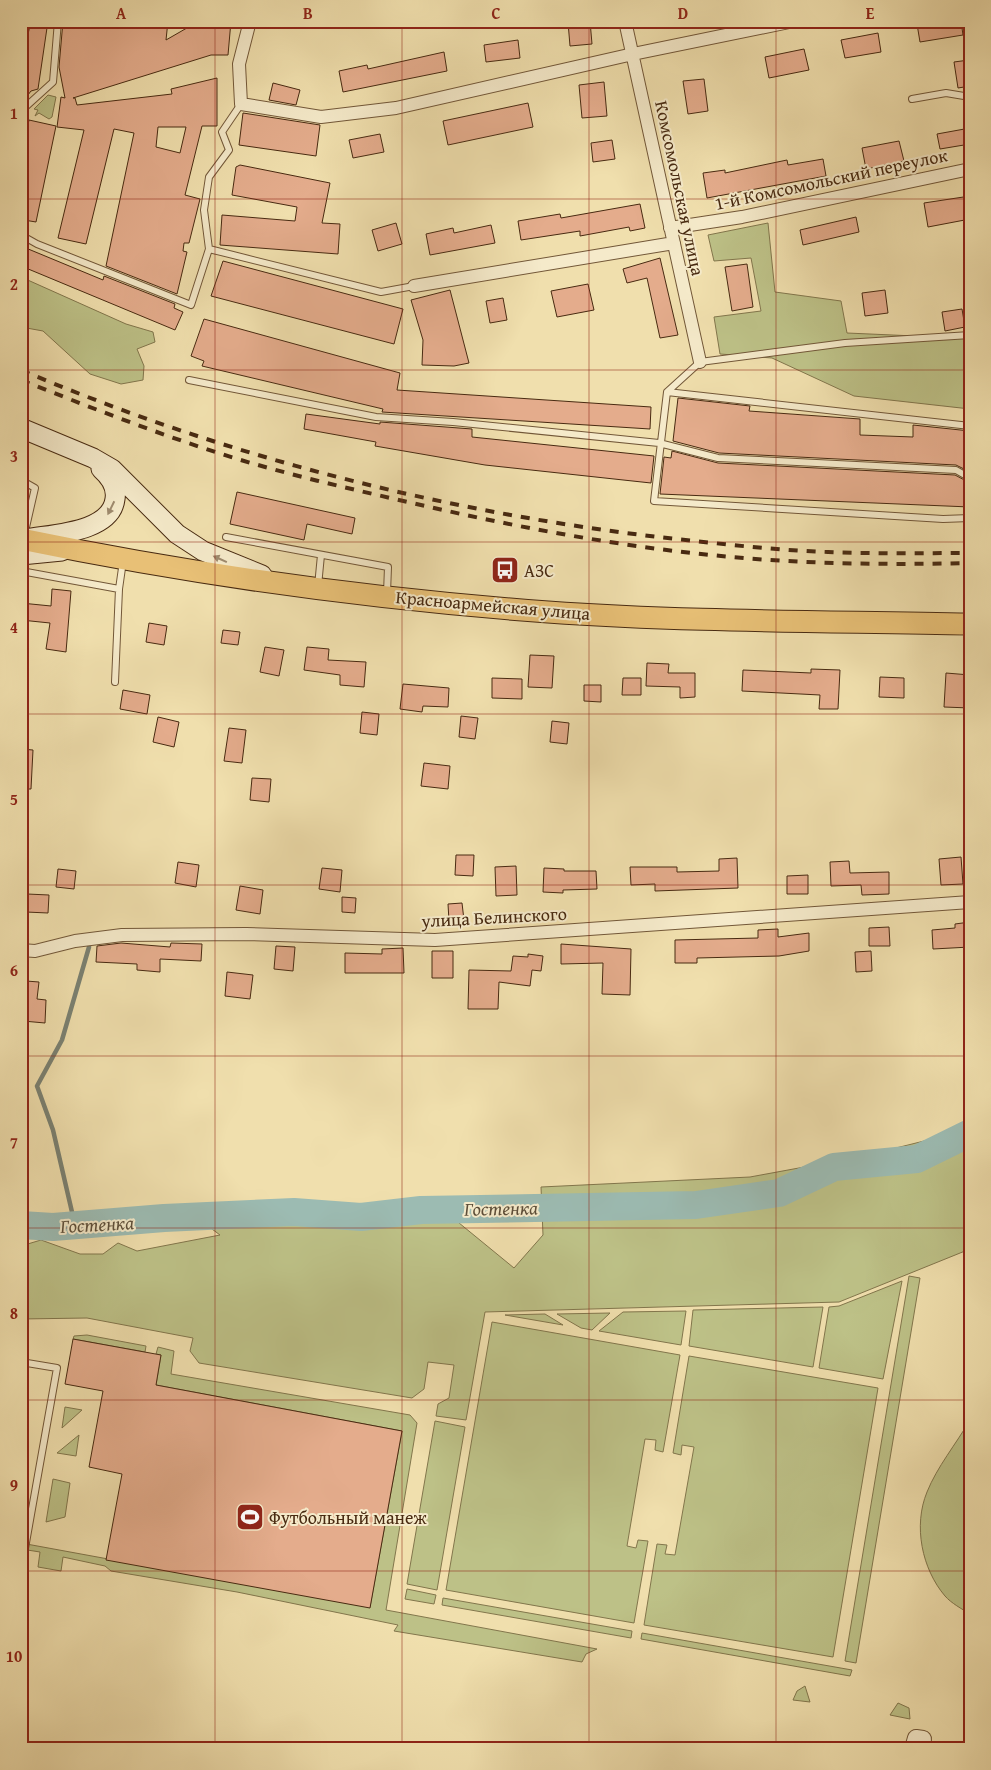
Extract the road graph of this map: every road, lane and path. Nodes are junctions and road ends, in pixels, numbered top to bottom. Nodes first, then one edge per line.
1 (58, 21) edge
2 (250, 21) edge
3 (626, 21) edge
4 (794, 21) edge
5 (632, 54) junction
6 (970, 97) edge
7 (912, 99) dead end
8 (241, 104) junction
9 (21, 111) edge
10 (970, 169) edge
11 (670, 228) junction
12 (21, 235) edge
13 (674, 243) junction
14 (209, 249) junction
15 (414, 286) joint
16 (970, 335) edge
17 (700, 362) junction
18 (189, 380) dead end
19 (667, 392) junction
20 (970, 426) edge
21 (21, 428) edge
22 (659, 443) junction
23 (69, 447) junction
24 (970, 478) edge
25 (21, 480) edge
26 (970, 518) edge
27 (226, 537) dead end
28 (22, 544) edge
29 (321, 554) junction
30 (124, 559) junction
31 (21, 571) edge
32 (308, 589) junction
33 (119, 590) junction
34 (386, 597) junction
35 (970, 624) edge
36 (115, 682) dead end
37 (970, 902) edge
38 (21, 950) edge
39 (21, 1362) edge
40 (21, 1557) edge

1 - 9 lane
2 - 8 street
3 - 5 street, Комсомольская улица
4 - 5 street
5 - 8 street
5 - 11 street, Комсомольская улица
6 - 7 lane
8 - 14 lane
10 - 11 street, 1-й Комсомольский переулок
11 - 13 street, Комсомольская улица
12 - 14 lane
13 - 15 street
13 - 17 street, Комсомольская улица
14 - 15 lane
16 - 17 lane
17 - 19 lane
18 - 22 lane
19 - 20 lane
19 - 22 lane
21 - 23 main road
22 - 24 lane
22 - 26 lane
23 -> 28 main road
32 -> 23 main road
25 - 28 lane
27 - 29 lane
28 - 30 main road, Красноармейская улица
29 - 32 lane
29 - 34 lane
30 - 32 main road, Красноармейская улица
30 - 33 lane
31 - 33 lane
32 - 34 main road, Красноармейская улица
33 - 36 lane
34 - 35 main road, Красноармейская улица
37 - 38 street, улица Белинского
39 - 40 lane

